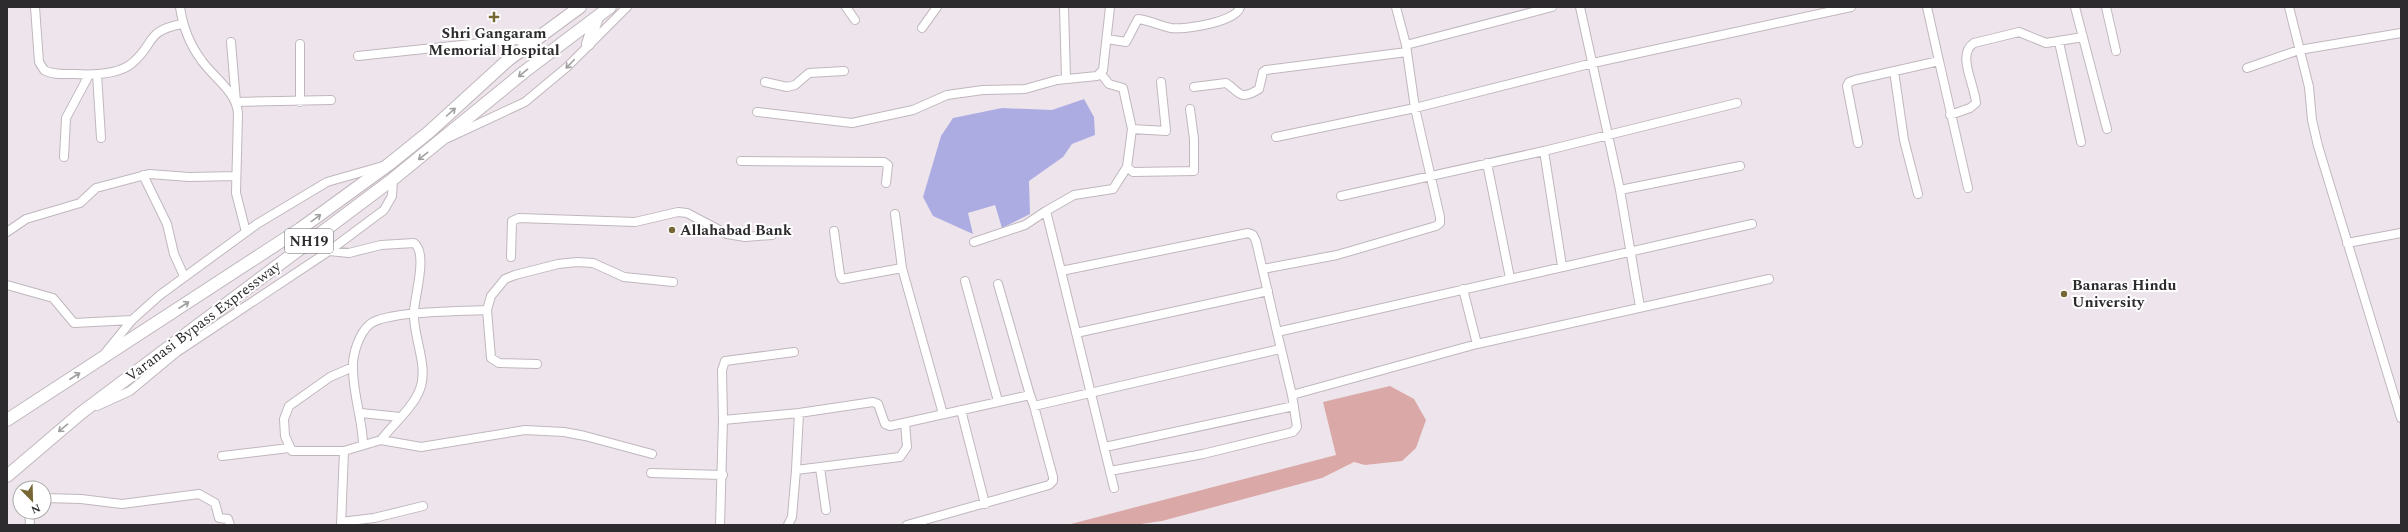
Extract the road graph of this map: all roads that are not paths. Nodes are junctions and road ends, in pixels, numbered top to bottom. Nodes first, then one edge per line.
1 (35, 7) edge
2 (180, 7) edge
3 (580, 7) edge
4 (610, 7) edge
5 (627, 7) edge
6 (846, 7) edge
7 (937, 7) edge
8 (1064, 7) edge
9 (1110, 7) edge
10 (1240, 7) edge
11 (1396, 7) edge
12 (1552, 7) edge
13 (1580, 7) edge
14 (1850, 7) edge
15 (1927, 7) edge
16 (2075, 7) edge
17 (2106, 7) edge
18 (2289, 7) edge
19 (597, 17) junction
20 (855, 20) dead end
21 (182, 24) junction
22 (922, 28) dead end
23 (2401, 33) edge
24 (2083, 38) junction
25 (1107, 39) junction
26 (535, 41) junction
27 (231, 42) dead end
28 (2059, 42) junction
29 (300, 44) dead end
30 (588, 44) junction
31 (1406, 48) junction
32 (2299, 50) junction
33 (2116, 51) dead end
34 (358, 56) dead end
35 (1939, 61) junction
36 (1593, 63) junction
37 (2247, 68) dead end
38 (844, 71) dead end
39 (1894, 71) junction
40 (93, 74) junction
41 (1101, 74) junction
42 (1066, 79) junction
43 (765, 82) dead end
44 (1161, 82) dead end
45 (1194, 87) dead end
46 (331, 100) dead end
47 (236, 102) junction
48 (300, 102) junction
49 (1737, 103) dead end
50 (1415, 108) junction
51 (1190, 109) dead end
52 (757, 112) dead end
53 (1950, 115) junction
54 (1132, 129) junction
55 (2107, 129) dead end
56 (1608, 134) junction
57 (1276, 137) dead end
58 (101, 138) dead end
59 (443, 140) junction
60 (2081, 142) dead end
61 (1858, 143) dead end
62 (1544, 151) junction
63 (64, 157) dead end
64 (741, 161) dead end
65 (1487, 163) junction
66 (388, 165) junction
67 (1740, 166) dead end
68 (1127, 167) junction
69 (143, 175) junction
70 (236, 176) junction
71 (1431, 176) junction
72 (393, 179) junction
73 (886, 183) dead end
74 (1968, 188) dead end
75 (1620, 190) junction
76 (1918, 194) dead end
77 (1341, 196) dead end
78 (1046, 211) junction
79 (895, 214) dead end
80 (1752, 224) dead end
81 (834, 231) dead end
82 (7, 232) edge
83 (246, 232) junction
84 (2401, 233) edge
85 (772, 235) dead end
86 (974, 242) dead end
87 (2347, 242) junction
88 (329, 251) junction
89 (1631, 252) junction
90 (511, 257) dead end
91 (1562, 266) junction
92 (902, 268) junction
93 (1263, 269) junction
94 (1061, 271) junction
95 (184, 276) junction
96 (1510, 278) junction
97 (1769, 279) dead end
98 (965, 281) dead end
99 (674, 282) dead end
100 (998, 284) dead end
101 (7, 285) edge
102 (1463, 288) junction
103 (1268, 291) junction
104 (1640, 307) junction
105 (487, 310) junction
106 (413, 314) junction
107 (132, 320) junction
108 (1277, 332) junction
109 (1076, 333) junction
110 (1476, 344) junction
111 (1280, 349) junction
112 (794, 352) dead end
113 (99, 360) junction
114 (537, 364) dead end
115 (353, 367) junction
116 (1092, 392) junction
117 (1030, 395) junction
118 (1292, 395) junction
119 (2398, 399) edge
120 (998, 402) junction
121 (1034, 406) junction
122 (1294, 406) junction
123 (961, 410) junction
124 (81, 413) junction
125 (361, 413) junction
126 (799, 413) junction
127 (943, 414) junction
128 (400, 417) junction
129 (2401, 418) edge
130 (7, 420) edge
131 (722, 420) junction
132 (905, 423) junction
133 (381, 440) junction
134 (363, 444) junction
135 (1105, 447) junction
136 (289, 448) junction
137 (344, 451) junction
138 (652, 454) dead end
139 (222, 456) dead end
140 (820, 468) junction
141 (796, 470) junction
142 (1110, 471) junction
143 (651, 473) dead end
144 (723, 475) junction
145 (7, 476) edge
146 (1114, 488) dead end
147 (52, 498) edge
148 (985, 504) junction
149 (423, 506) dead end
150 (826, 510) dead end
151 (341, 523) edge
152 (230, 525) edge
153 (720, 525) edge
154 (788, 525) edge
155 (908, 525) edge

1 - 40 street
2 - 21 street
3 - 26 highway, Varanasi Bypass Expressway / NH19
4 - 19 highway, Varanasi Bypass Expressway / NH19
5 - 30 street
6 - 20 street
7 - 22 street
8 - 42 street
9 - 25 street
10 - 25 street
11 - 31 street
12 - 31 street
13 - 36 street
14 - 36 street
15 - 35 street
16 - 24 street
17 - 33 street
18 - 32 street
19 - 30 highway
19 -> 59 highway, Varanasi Bypass Expressway / NH19
21 - 40 street
21 - 47 street
23 - 32 street
24 - 28 street
24 - 55 street
25 - 41 street
26 - 34 street
66 -> 26 highway, Varanasi Bypass Expressway / NH19
27 - 47 street
28 - 53 street
28 - 60 street
29 - 48 street
30 -> 59 street
31 - 45 street
31 - 50 street
32 - 37 street
32 - 87 street
35 - 39 street
35 - 53 street
36 - 50 street
36 - 56 street
38 - 43 street
39 - 61 street
39 - 76 street
40 - 58 street
40 - 63 street
41 - 42 street
41 - 54 street
42 - 52 street
44 - 54 street
46 - 48 street
47 - 48 street
47 - 70 street
49 - 56 street
50 - 57 street
50 - 71 street
51 - 68 street
53 - 74 street
54 - 68 street
56 - 62 street
56 - 75 street
59 -> 72 highway, Varanasi Bypass Expressway / NH19
62 - 65 street
62 - 91 street
64 - 73 street
65 - 71 street
65 - 96 street
66 - 83 street
113 -> 66 highway, Varanasi Bypass Expressway / NH19
67 - 75 street
68 - 78 street
69 - 70 street
69 - 82 street
69 - 95 street
70 - 83 street
71 - 77 street
71 - 93 street
72 - 88 street
72 - 124 highway, Varanasi Bypass Expressway / NH19
75 - 89 street
78 - 86 street
78 - 94 street
79 - 92 street
80 - 89 street
81 - 92 street
83 - 95 street
84 - 87 street
85 - 90 street
87 - 119 street
88 - 106 street
88 - 124 street
89 - 91 street
89 - 104 street
91 - 96 street
92 - 127 street
93 - 94 street
93 - 103 street
94 - 109 street
95 - 107 street
96 - 102 street
97 - 104 street
98 - 120 street
99 - 105 street
100 - 117 street
101 - 107 street
102 - 108 street
102 - 110 street
103 - 108 street
103 - 109 street
104 - 110 street
105 - 106 street
105 - 114 street
106 - 115 street
106 - 128 street
107 - 113 street
108 - 111 street
109 - 116 street
110 - 118 street
111 - 116 street
111 - 118 street
112 - 131 street
130 -> 113 highway, Varanasi Bypass Expressway / NH19
115 - 125 street
115 - 136 street
116 - 121 street
116 - 135 street
117 - 120 street
117 - 121 street
118 - 122 street
119 - 129 street
120 - 123 street
121 - 148 street
122 - 135 street
122 - 142 street
123 - 127 street
123 - 148 street
124 -> 145 highway, Varanasi Bypass Expressway / NH19
125 - 128 street
125 - 134 street
126 - 131 street
126 - 132 street
126 - 141 street
127 - 132 street
128 - 133 street
131 - 144 street
132 - 140 street
133 - 134 street
133 - 138 street
134 - 137 street
135 - 142 street
136 - 137 street
136 - 139 street
137 - 151 street
140 - 141 street
140 - 150 street
141 - 154 street
142 - 146 street
143 - 144 street
144 - 153 street
147 - 152 street
148 - 155 street
149 - 151 street

